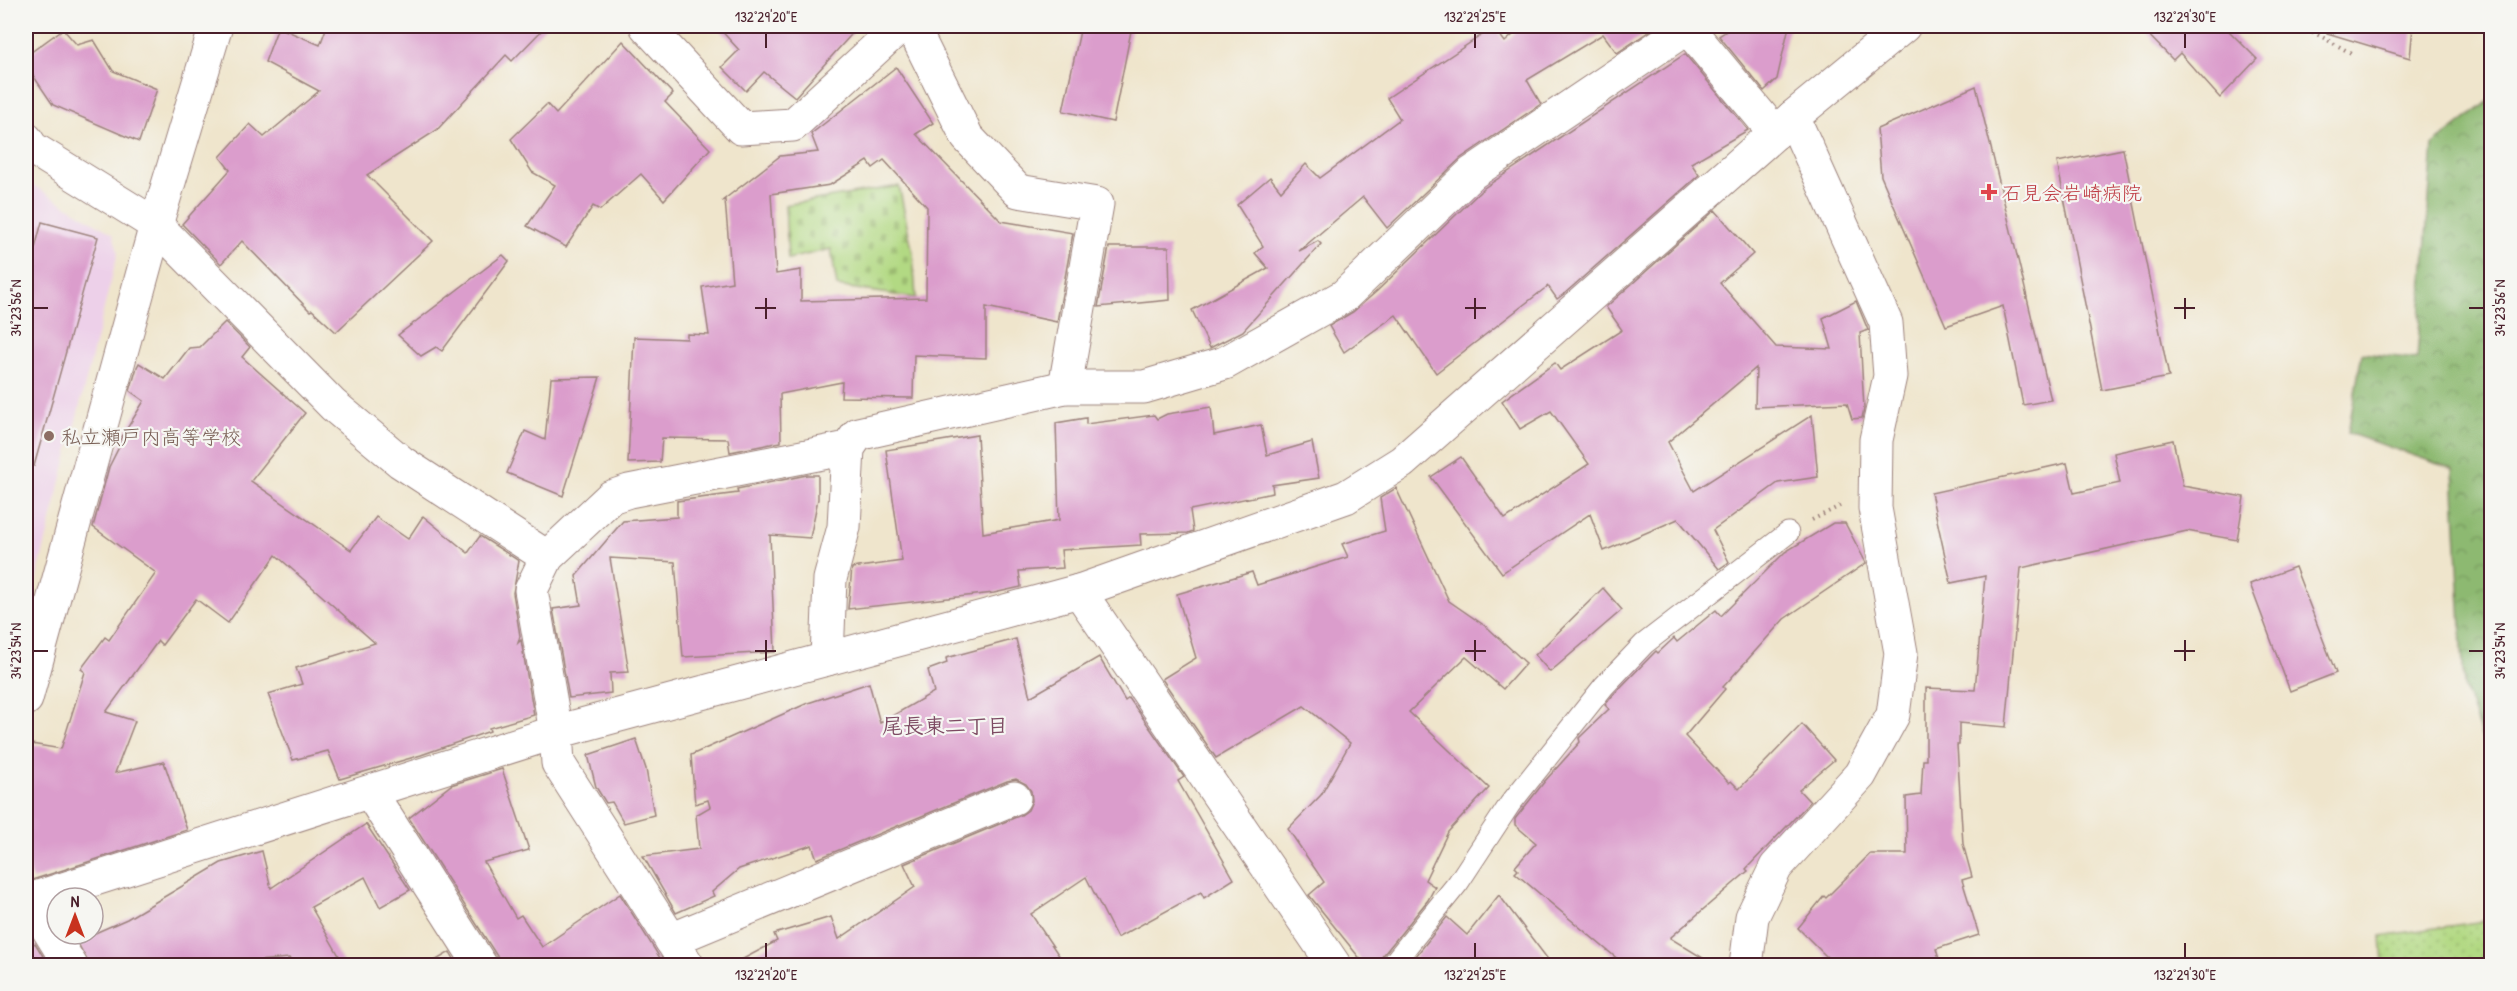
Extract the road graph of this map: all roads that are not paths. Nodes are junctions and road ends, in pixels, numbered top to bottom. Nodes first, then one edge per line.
1 (216, 26) edge
2 (646, 26) edge
3 (900, 26) edge
4 (912, 26) edge
5 (1687, 26) edge
6 (1904, 26) edge
7 (1784, 125) junction
8 (26, 139) edge
9 (156, 225) junction
10 (1065, 387) junction
11 (848, 448) junction
12 (1788, 533) dead end
13 (547, 557) junction
14 (1078, 591) junction
15 (827, 659) junction
16 (26, 698) edge
17 (556, 732) junction
18 (370, 792) junction
19 (1014, 798) dead end
20 (28, 900) edge
21 (679, 953) edge
22 (71, 966) edge
23 (481, 966) edge
24 (1335, 966) edge
25 (1391, 966) edge
26 (1746, 966) edge

1 - 9 street
2 - 3 street
4 - 10 street
5 - 7 street
5 - 10 street
6 - 7 street
7 - 14 street
7 - 26 street
8 - 9 street
9 - 13 street
9 - 16 street
10 - 11 street
11 - 13 street
11 - 15 street
12 - 25 lane
13 - 17 street
14 - 15 street
14 - 24 street
15 - 17 street
17 - 18 street
17 - 21 street
18 - 20 street
18 - 23 street
19 - 21 street
20 - 22 street

